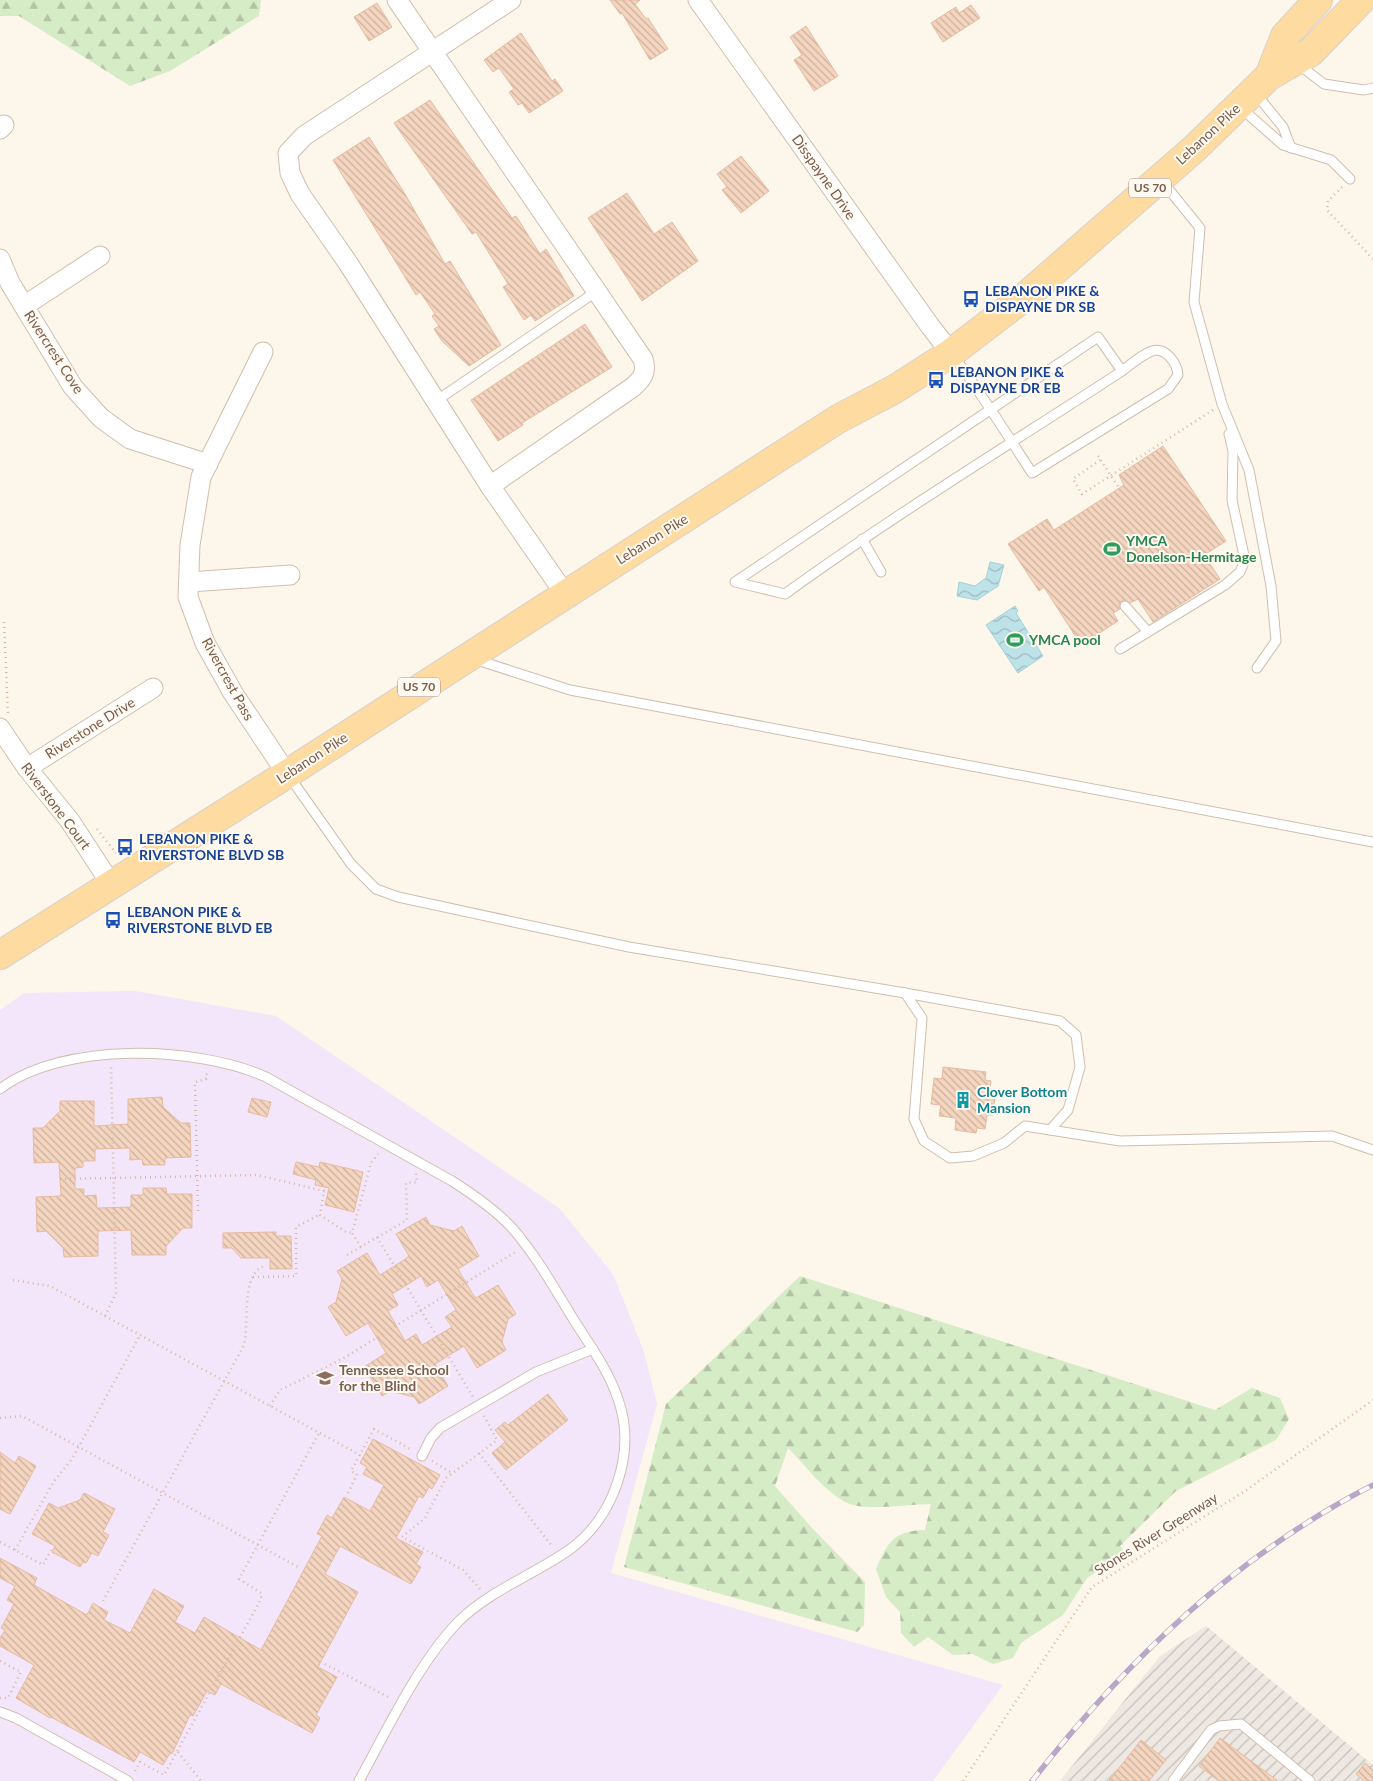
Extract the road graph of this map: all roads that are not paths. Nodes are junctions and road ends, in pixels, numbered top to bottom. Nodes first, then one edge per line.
1 (397, 0) edge
2 (511, 0) edge
3 (698, 0) edge
4 (1318, 0) edge
5 (1361, 0) edge
6 (432, 52) junction
7 (1295, 62) junction
8 (1373, 88) edge
9 (1254, 91) junction
10 (1291, 148) junction
11 (1160, 179) junction
12 (1350, 180) road end
13 (100, 256) dead end
14 (0, 258) edge
15 (597, 291) junction
16 (24, 306) junction
17 (263, 352) dead end
18 (951, 353) junction
19 (1122, 372) junction
20 (436, 401) junction
21 (1222, 404) junction
22 (991, 409) junction
23 (1012, 443) junction
24 (208, 464) junction
25 (490, 486) junction
26 (862, 539) junction
27 (881, 572) dead end
28 (290, 575) dead end
29 (189, 582) junction
30 (565, 594) junction
31 (1125, 606) dead end
32 (1148, 632) junction
33 (1120, 649) dead end
34 (466, 657) junction
35 (1257, 668) dead end
36 (154, 688) dead end
37 (4, 725) edge
38 (27, 768) junction
39 (287, 774) junction
40 (1373, 842) edge
41 (110, 884) junction
42 (0, 955) edge
43 (904, 993) junction
44 (0, 1088) edge
45 (1050, 1130) junction
46 (1373, 1150) edge
47 (593, 1349) junction
48 (422, 1456) road end
49 (0, 1712) edge
50 (130, 1778) edge
51 (359, 1781) edge
52 (1173, 1781) edge
53 (1310, 1781) edge

1 - 6 street
2 - 6 street
3 - 18 street, Disspayne Drive
4 - 9 main road, Lebanon Pike / US 70
5 - 7 main road, Lebanon Pike / US 70
6 - 15 street
6 - 20 street
7 - 8 lane
7 - 9 main road, Lebanon Pike / US 70
9 - 10 lane
9 - 10 lane
9 - 11 main road, Lebanon Pike / US 70
10 - 12 lane
11 - 18 main road, Lebanon Pike / US 70
11 - 21 lane
13 - 16 street
14 - 16 street, Rivercrest Cove
15 - 20 lane
15 - 25 street
16 - 24 street, Rivercrest Cove
17 - 24 street, Rivercrest Pass
18 - 22 lane
18 - 30 main road, Lebanon Pike / US 70
19 - 22 lane
19 - 23 lane
19 - 23 lane
20 - 25 street
21 - 32 lane
21 - 35 lane
22 - 23 lane
22 - 26 lane
23 - 26 lane
24 - 29 street, Rivercrest Pass
25 - 30 street
26 - 27 lane
28 - 29 street
29 - 39 street, Rivercrest Pass
30 - 34 main road, Lebanon Pike / US 70
31 - 32 lane
32 - 33 lane
34 - 39 main road, Lebanon Pike / US 70
34 - 40 lane
36 - 38 street, Riverstone Drive
37 - 38 street, Riverstone Court
38 - 41 street, Riverstone Court
39 - 41 main road, Lebanon Pike / US 70
39 - 43 lane
41 - 42 main road, Lebanon Pike / US 70
43 - 45 lane
43 - 45 lane
44 - 47 lane
45 - 46 lane
47 - 48 lane
47 - 51 lane
49 - 50 lane
52 - 53 lane

